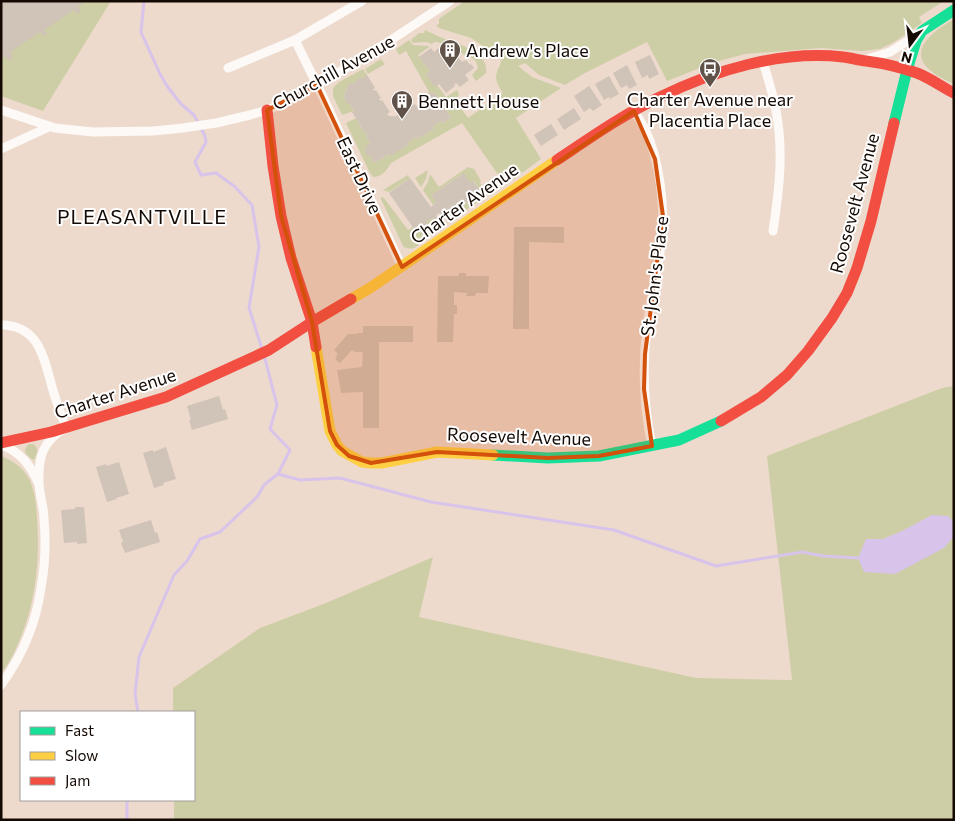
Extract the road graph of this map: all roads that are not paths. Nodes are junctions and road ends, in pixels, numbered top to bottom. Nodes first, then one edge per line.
1 (362, 1) edge
2 (450, 1) edge
3 (954, 10) edge
4 (922, 31) junction
5 (295, 40) junction
6 (863, 60) junction
7 (763, 62) junction
8 (228, 68) dead end
9 (907, 70) junction
10 (317, 84) junction
11 (954, 93) edge
12 (1, 110) edge
13 (267, 110) junction
14 (634, 111) junction
15 (49, 127) junction
16 (1, 149) edge
17 (773, 231) dead end
18 (402, 266) junction
19 (312, 322) junction
20 (1, 325) edge
21 (66, 428) junction
22 (1, 444) edge
23 (652, 446) junction
24 (38, 482) junction
25 (1, 686) edge

1 - 5 street
2 - 10 street, Churchill Avenue
3 - 4 street
4 - 6 street
4 - 9 street, Roosevelt Avenue
5 - 8 street
5 - 10 street, East Drive
6 - 7 street, Charter Avenue
6 - 9 street, Charter Avenue
7 - 14 street, Charter Avenue
7 - 17 street
9 - 11 street, Charter Avenue
9 - 23 street, Roosevelt Avenue
10 - 13 street, Churchill Avenue
10 - 18 street, East Drive
12 - 15 street, Churchill Avenue
13 - 15 street, Churchill Avenue
13 - 19 street, Roosevelt Avenue
14 - 18 street, Charter Avenue
14 - 23 street, St. John's Place
15 - 16 street
18 - 19 street, Charter Avenue
19 - 21 street, Charter Avenue
19 - 23 street, Roosevelt Avenue
20 - 21 street
21 - 22 street, Charter Avenue
21 - 24 street
22 - 24 street
24 - 25 street

